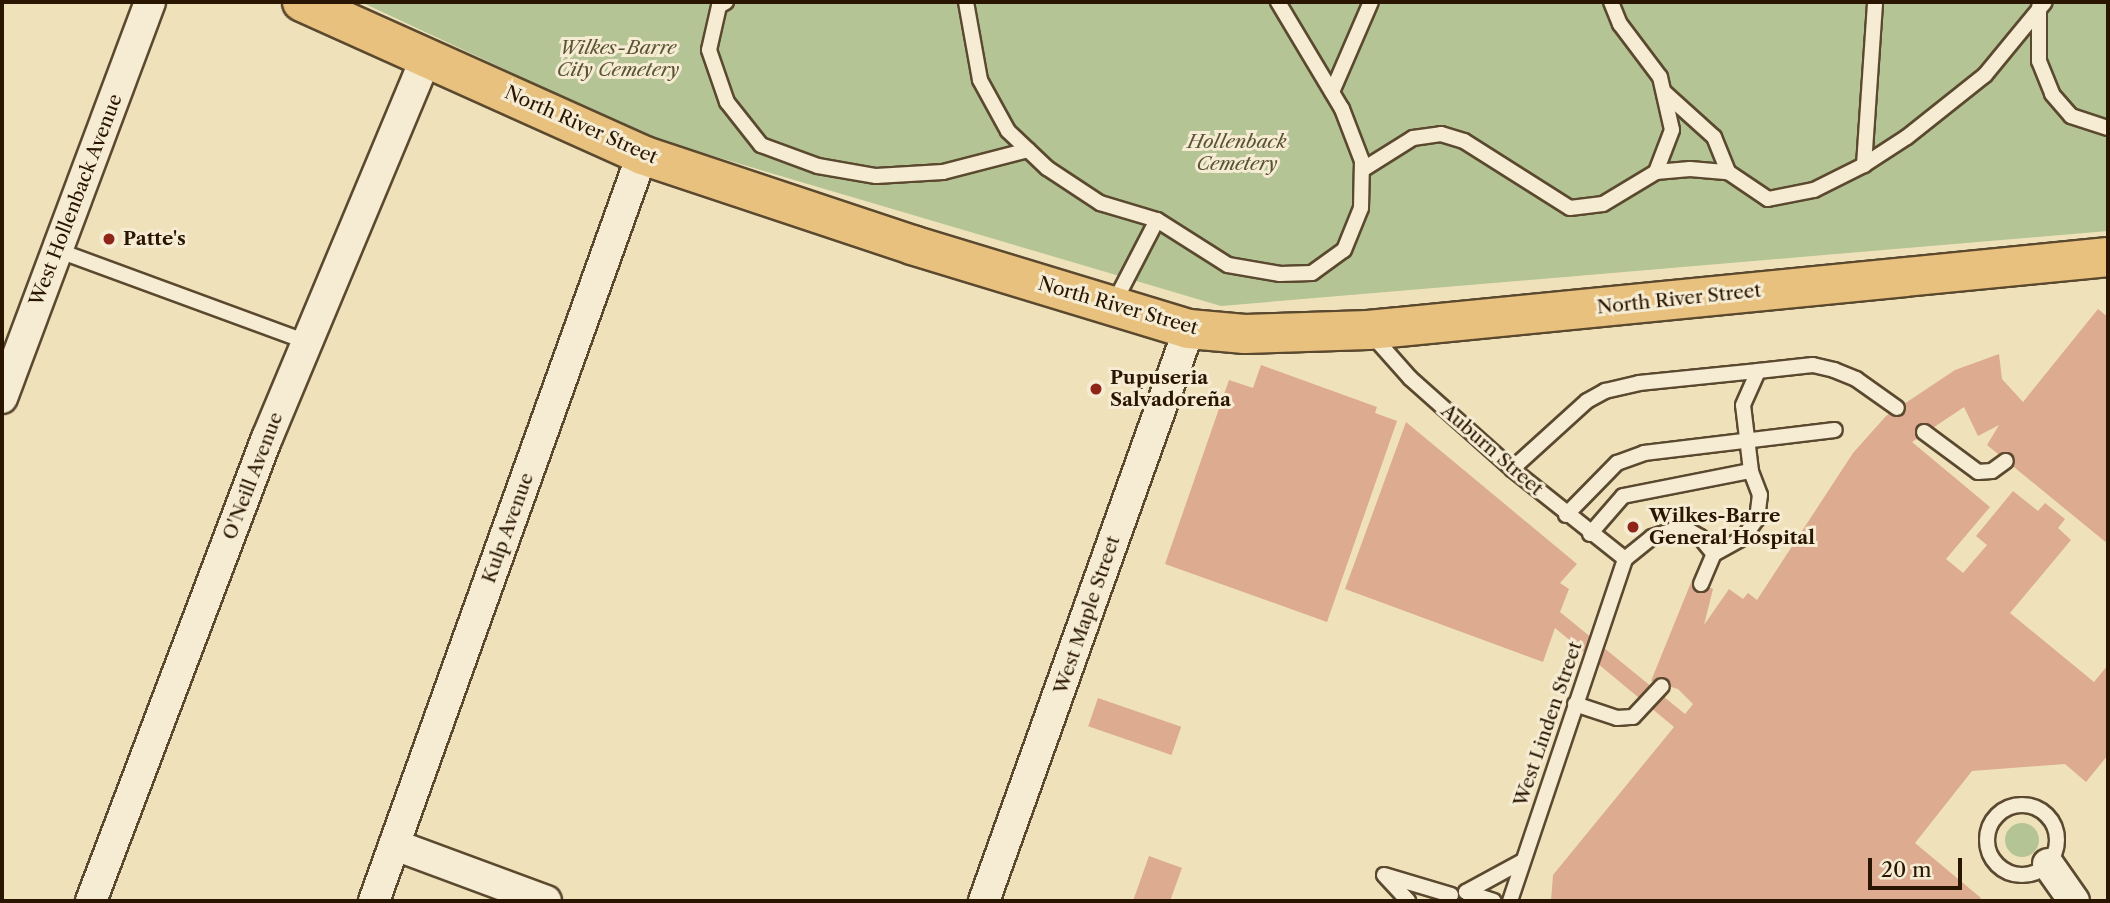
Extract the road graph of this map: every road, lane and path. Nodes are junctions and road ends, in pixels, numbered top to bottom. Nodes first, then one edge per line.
1 (150, 2) edge
2 (302, 2) edge
3 (726, 2) edge
4 (966, 2) edge
5 (1278, 2) edge
6 (1370, 2) edge
7 (1611, 2) edge
8 (1875, 2) edge
9 (2041, 5) edge
10 (427, 56) junction
11 (1332, 92) junction
12 (1664, 92) junction
13 (2108, 128) edge
14 (1028, 150) junction
15 (642, 155) junction
16 (1864, 165) junction
17 (1362, 170) junction
18 (1656, 172) junction
19 (1728, 172) junction
20 (1157, 220) junction
21 (57, 250) junction
22 (2108, 257) edge
23 (1112, 306) junction
24 (1189, 329) junction
25 (1367, 330) junction
26 (307, 342) junction
27 (1758, 371) junction
28 (2, 398) edge
29 (1897, 408) dead end
30 (1835, 430) dead end
31 (1924, 432) dead end
32 (1748, 442) junction
33 (2006, 461) dead end
34 (1512, 469) junction
35 (1751, 471) junction
36 (1566, 515) junction
37 (1590, 534) junction
38 (1714, 554) junction
39 (1625, 559) junction
40 (1700, 584) dead end
41 (1662, 686) dead end
42 (1575, 704) junction
43 (395, 845) junction
44 (1521, 862) junction
45 (2048, 864) junction
46 (1466, 892) junction
47 (1446, 898) edge
48 (91, 901) edge
49 (374, 901) edge
50 (546, 901) edge
51 (984, 901) edge
52 (1408, 901) edge
53 (1494, 901) edge
54 (1510, 901) edge
55 (2074, 901) edge

1 - 21 street, West Hollenback Avenue
2 - 10 main road, North River Street
3 - 14 lane
4 - 14 lane
5 - 11 lane
6 - 11 lane
7 - 12 lane
8 - 16 lane
9 - 13 lane
9 - 16 lane
10 - 15 main road, North River Street
10 - 26 street, O'Neill Avenue
11 - 17 lane
12 - 18 lane
12 - 19 lane
14 - 20 lane
15 - 23 main road, North River Street
15 - 43 street, Kulp Avenue
16 - 19 lane
17 - 18 lane
17 - 20 lane
18 - 19 lane
20 - 23 lane
21 - 26 lane
21 - 28 street, West Hollenback Avenue
22 - 25 main road, North River Street
23 - 24 main road, North River Street
24 - 25 main road, North River Street
24 - 51 street, West Maple Street
25 - 34 lane, Auburn Street
26 - 48 street, O'Neill Avenue
27 - 29 lane
27 - 32 lane
27 - 34 lane
30 - 32 lane
31 - 33 lane
32 - 35 lane
32 - 36 lane
34 - 36 lane, Auburn Street
35 - 37 lane
35 - 38 lane
36 - 37 lane, Auburn Street
37 - 39 lane, Auburn Street
38 - 39 lane
38 - 40 lane
39 - 42 lane, West Linden Street
41 - 42 lane
42 - 44 lane, West Linden Street
43 - 49 street, Kulp Avenue
43 - 50 street
44 - 46 lane
44 - 54 lane, West Linden Street
45 - 45 lane
45 - 55 street
46 - 47 lane
46 - 53 lane
47 - 52 lane

